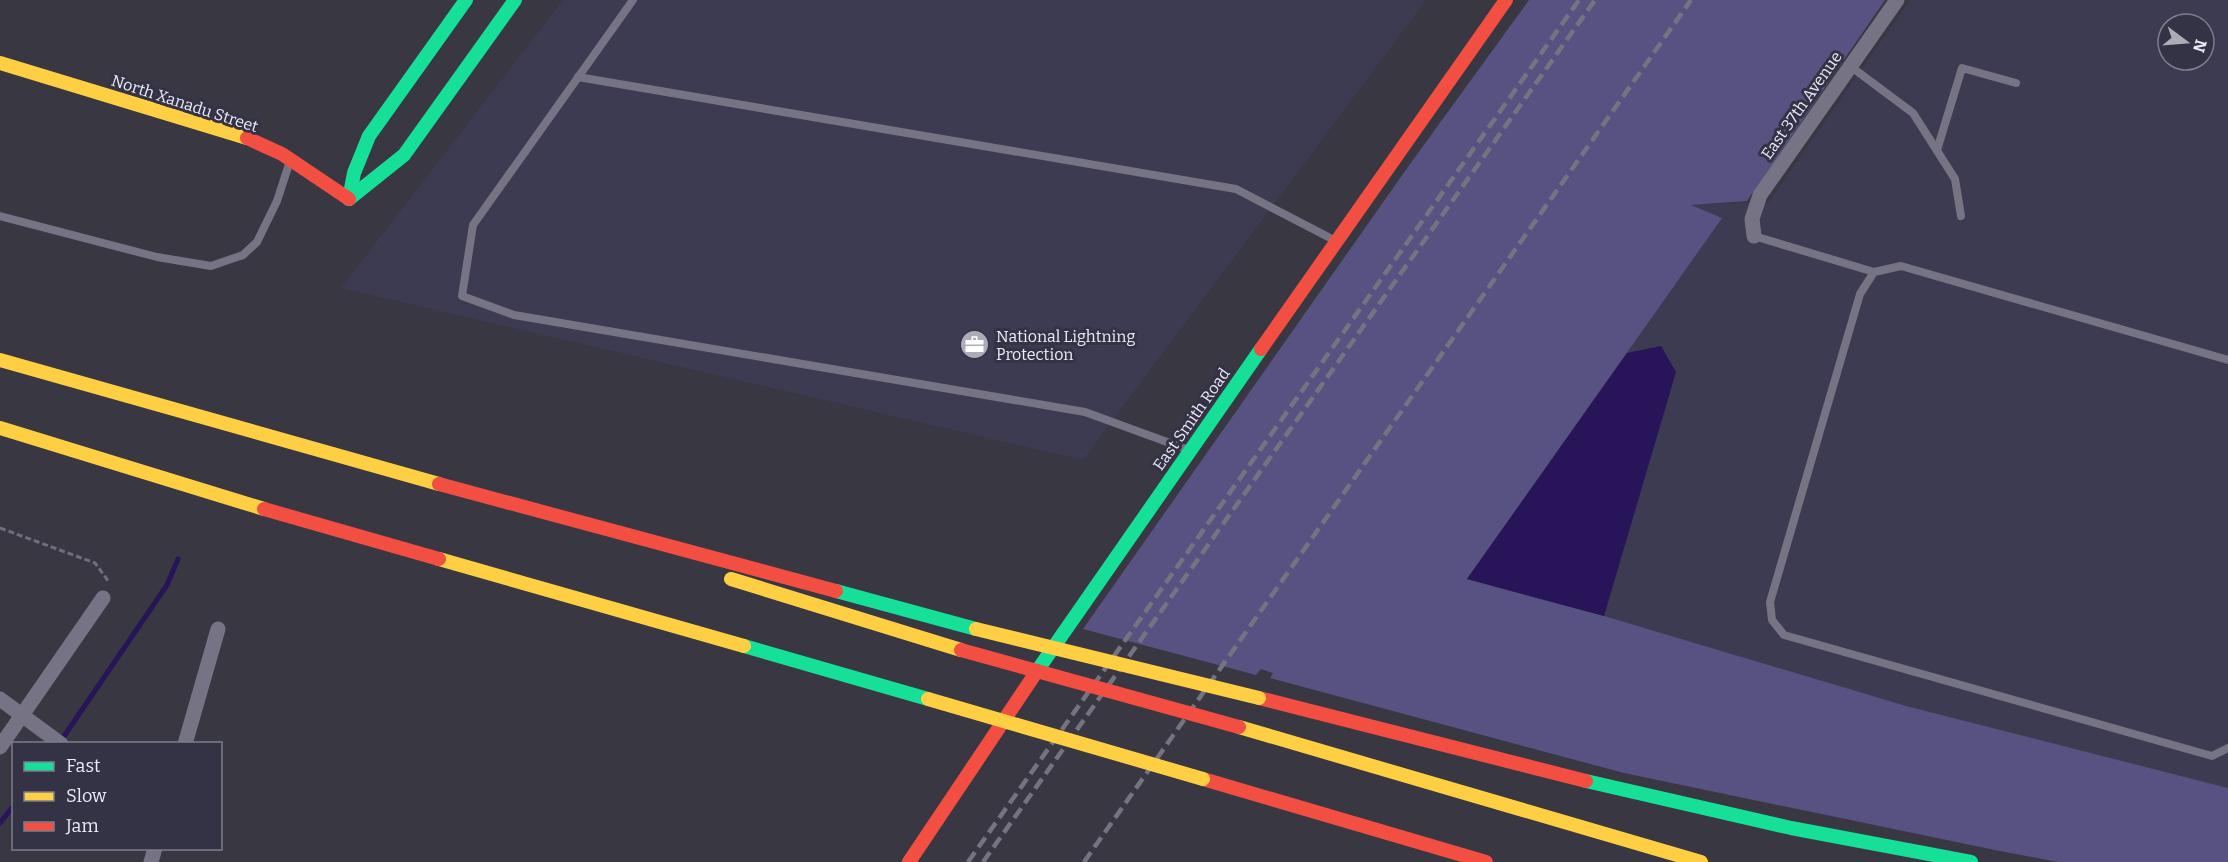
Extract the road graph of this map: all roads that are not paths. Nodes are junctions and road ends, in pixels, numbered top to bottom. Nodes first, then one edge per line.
1 (466, 0) edge
2 (515, 0) edge
3 (633, 0) edge
4 (1506, 0) edge
5 (1896, 0) edge
6 (0, 63) edge
7 (1850, 66) junction
8 (578, 77) junction
9 (2016, 83) dead end
10 (1937, 150) junction
11 (291, 159) junction
12 (349, 199) junction
13 (0, 216) edge
14 (1961, 216) dead end
15 (1754, 236) joint
16 (1336, 241) junction
17 (1874, 272) junction
18 (0, 360) edge
19 (2228, 360) edge
20 (0, 428) edge
21 (1189, 451) junction
22 (339, 457) junction
23 (103, 598) road end
24 (218, 629) dead end
25 (0, 699) edge
26 (23, 714) junction
27 (58, 741) edge
28 (186, 742) edge
29 (0, 747) edge
30 (2228, 748) edge
31 (1464, 856) junction
32 (909, 862) edge
33 (1480, 862) edge
34 (1486, 862) edge
35 (1701, 862) edge
36 (1971, 862) edge

1 - 12 main road
2 - 12 main road
3 - 8 lane
4 - 16 main road, East Smith Road
5 - 7 street, East 37th Avenue
6 - 11 main road, North Xanadu Street
7 - 10 lane
7 - 15 street, East 37th Avenue
8 - 16 lane
8 - 21 lane
9 - 10 lane
10 - 14 lane
11 - 12 main road, North Xanadu Street
11 - 13 lane
15 - 17 lane
16 - 21 main road, East Smith Road
17 - 19 lane
17 - 30 lane
18 - 22 main road
20 - 31 main road, bridge
21 - 32 main road, East Smith Road
22 - 35 main road, bridge
22 - 36 main road, bridge
23 - 26 street
24 - 28 street
25 - 26 street
26 - 27 street
26 - 29 street
31 - 33 main road
31 - 34 main road

